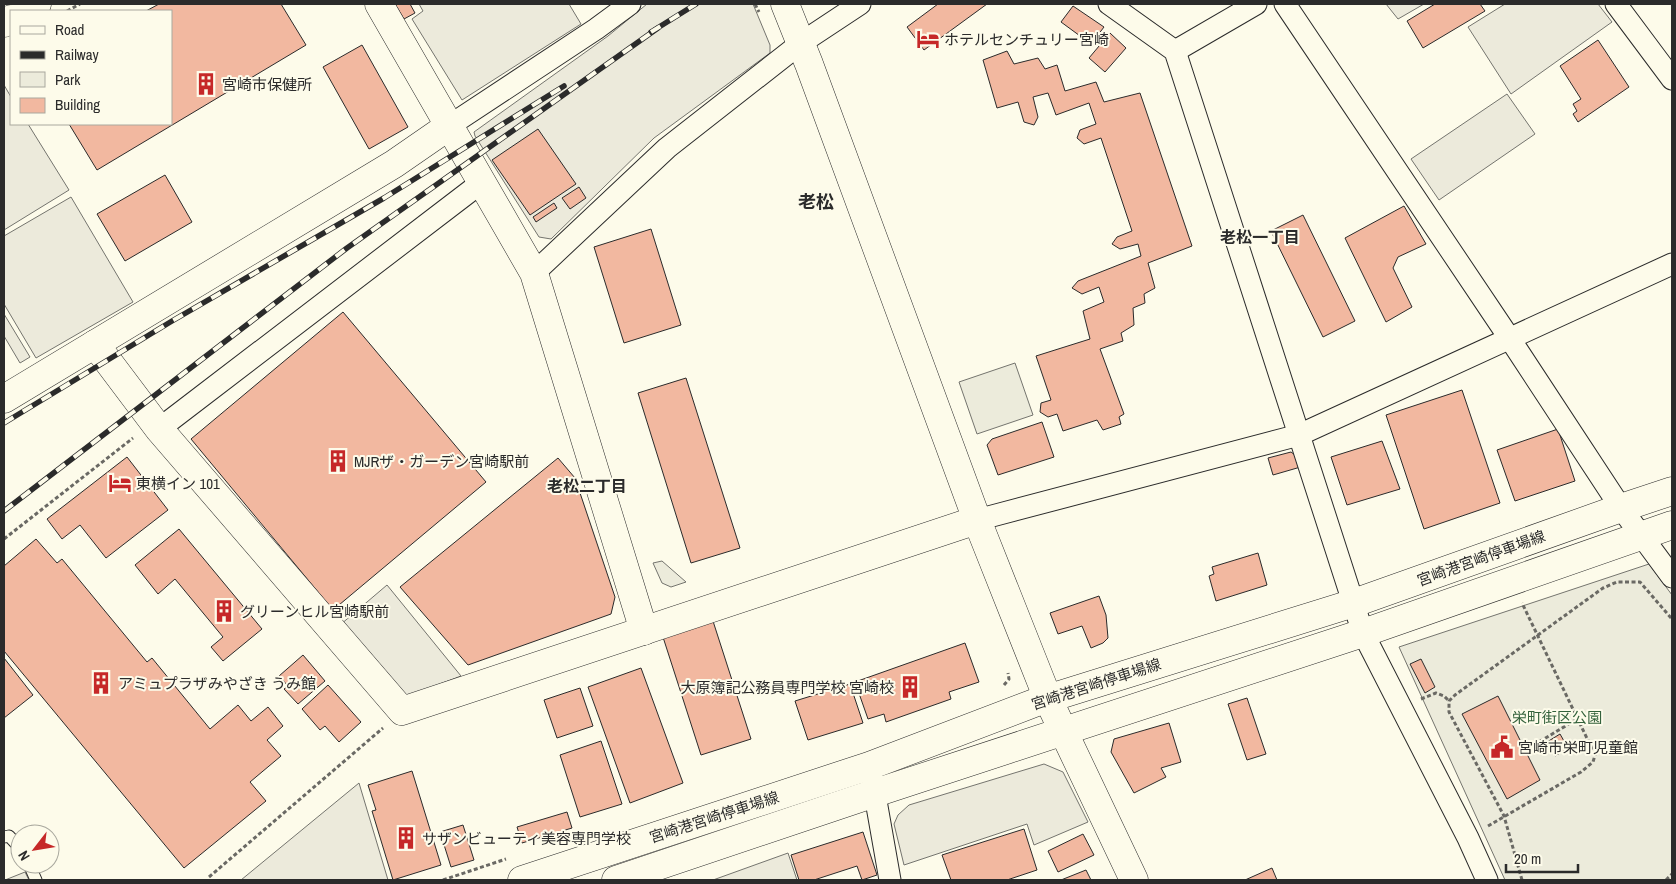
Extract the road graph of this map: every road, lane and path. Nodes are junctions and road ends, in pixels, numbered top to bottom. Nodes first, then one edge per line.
1 (37, 4) edge
2 (80, 4) edge
3 (379, 4) edge
4 (630, 4) edge
5 (785, 4) edge
6 (860, 4) edge
7 (1109, 4) edge
8 (1256, 4) edge
9 (1285, 4) edge
10 (1616, 4) edge
11 (26, 10) edge
12 (69, 10) edge
13 (801, 43) junction
14 (1175, 51) junction
15 (1672, 79) edge
16 (449, 126) junction
17 (482, 182) junction
18 (1672, 264) edge
19 (534, 274) junction
20 (1510, 339) junction
21 (94, 344) junction
22 (4, 399) edge
23 (148, 432) junction
24 (1299, 435) junction
25 (1672, 492) edge
26 (1621, 508) junction
27 (977, 520) junction
28 (1672, 525) edge
29 (1640, 536) junction
30 (4, 539) edge
31 (1672, 577) edge
32 (1520, 601) dead end
33 (1354, 604) junction
34 (1672, 619) edge
35 (644, 631) junction
36 (1363, 633) junction
37 (1537, 635) junction
38 (1008, 672) dead end
39 (1004, 686) dead end
40 (1048, 699) junction
41 (1449, 701) junction
42 (1402, 709) junction
43 (402, 711) junction
44 (1577, 719) junction
45 (1062, 732) junction
46 (1534, 745) dead end
47 (869, 766) junction
48 (875, 793) junction
49 (1504, 816) junction
50 (1468, 838) junction
51 (1672, 874) edge
52 (209, 877) dead end
53 (522, 880) edge
54 (616, 880) edge
55 (890, 880) edge
56 (1134, 880) edge
57 (1486, 880) edge
58 (1522, 880) edge
59 (1666, 880) edge

1 - 11 street
2 - 12 path
3 - 16 street
4 - 16 street
5 - 13 street
6 - 13 street
7 - 14 street
8 - 14 street
9 - 20 street
10 - 15 street
13 - 19 street
13 - 27 street
14 - 24 street
16 - 17 street
16 - 21 street
17 - 19 street
17 - 23 street
18 - 20 street
19 - 35 street
20 - 24 street
20 - 26 street
21 - 22 street
21 - 23 street
23 - 30 path
23 - 43 street
24 - 27 street
24 - 33 street
25 - 26 street, 宮崎港宮崎停車場線
26 - 29 street
26 - 33 street, 宮崎港宮崎停車場線
27 - 35 street
27 - 40 street
28 - 29 street, 宮崎港宮崎停車場線
29 - 31 street
29 - 36 street, 宮崎港宮崎停車場線
32 - 37 path
33 - 36 street
33 - 40 street, 宮崎港宮崎停車場線
34 - 37 path
35 - 43 street
36 - 42 street
36 - 45 street, 宮崎港宮崎停車場線
37 - 41 path
37 - 44 path
38 - 39 path
40 - 45 street
40 - 47 street, 宮崎港宮崎停車場線
41 - 42 path
41 - 49 path
42 - 50 street
43 - 52 path
44 - 46 path
44 - 49 path
45 - 48 street, 宮崎港宮崎停車場線
45 - 56 street
47 - 48 street
47 - 53 street, 宮崎港宮崎停車場線
48 - 54 street, 宮崎港宮崎停車場線
48 - 55 street
49 - 50 path
49 - 58 path
50 - 57 street
51 - 59 path

